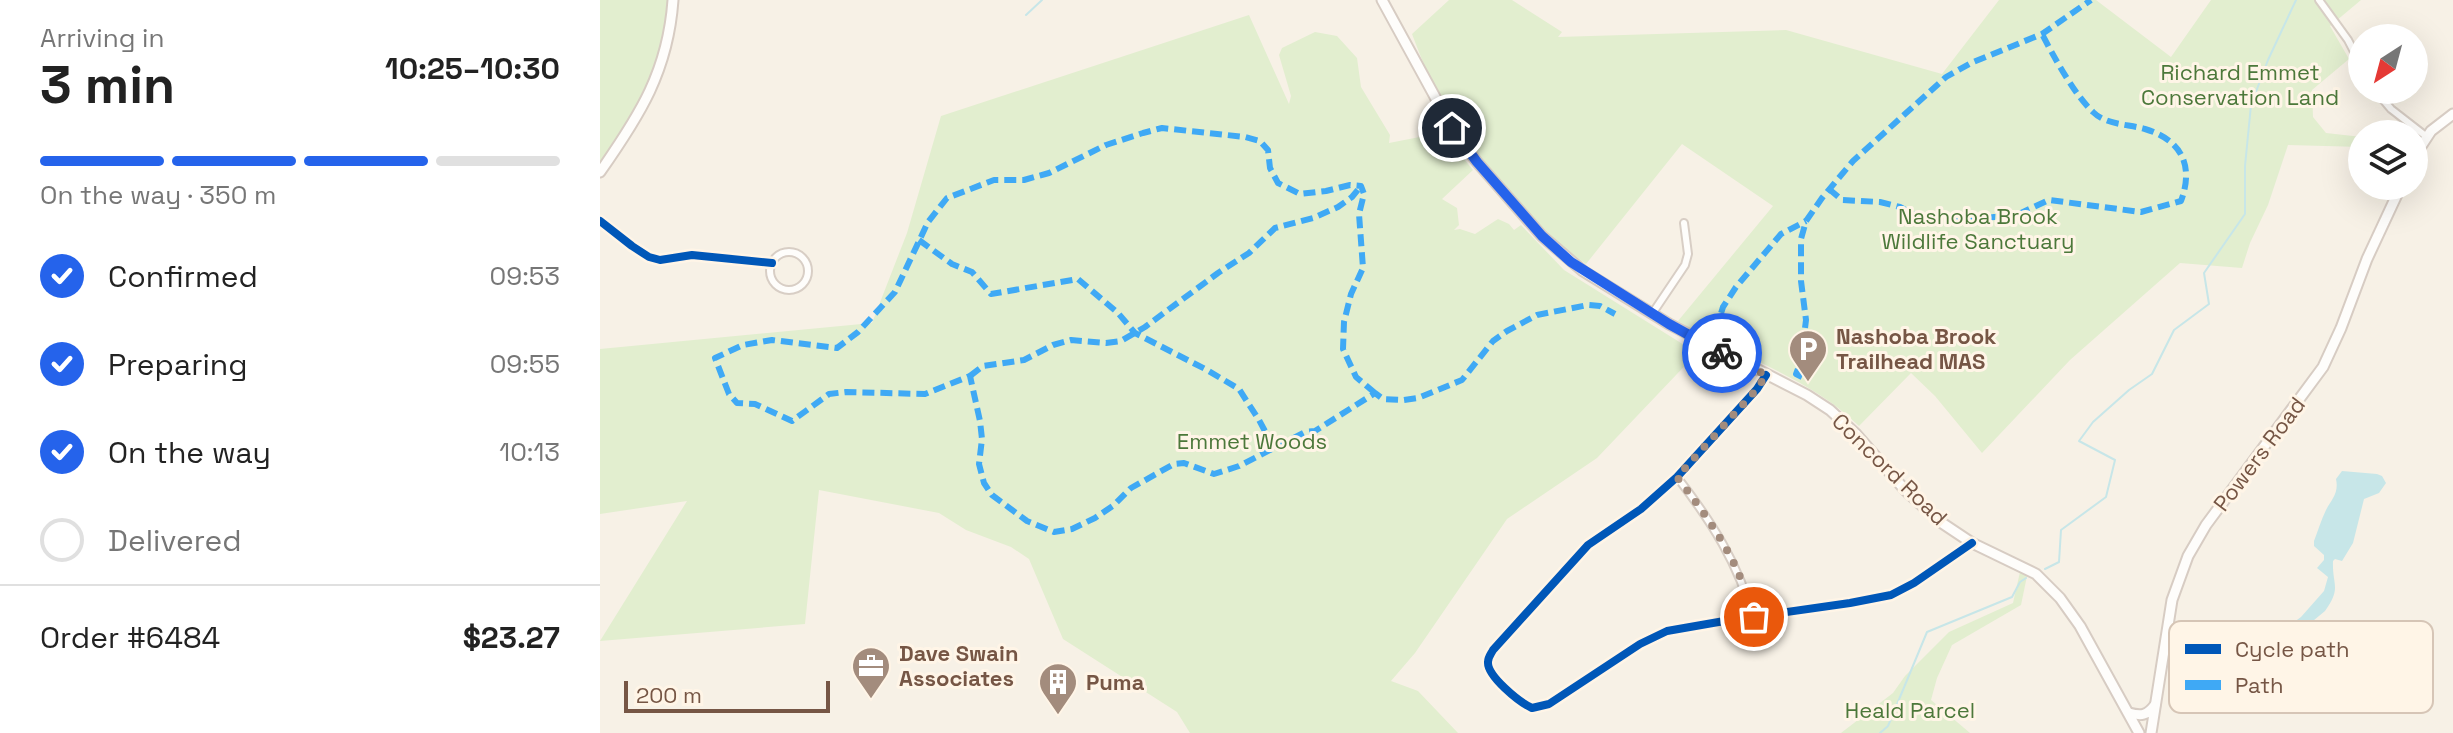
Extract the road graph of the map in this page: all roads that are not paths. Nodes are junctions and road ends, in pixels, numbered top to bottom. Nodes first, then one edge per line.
1 (673, 0) edge
2 (1382, 0) edge
3 (2319, 0) edge
4 (2348, 40) edge
5 (2387, 104) edge
6 (2453, 114) edge
7 (2405, 120) edge
8 (2428, 136) edge
9 (600, 172) edge
10 (2394, 200) edge
11 (600, 221) edge
12 (1684, 223) dead end
13 (772, 263) junction
14 (1652, 314) junction
15 (1766, 375) junction
16 (1677, 477) junction
17 (1972, 543) junction
18 (1753, 618) junction
19 (2155, 705) junction
20 (2129, 713) junction
21 (2139, 733) edge
22 (2151, 733) edge

1 - 9 main road
2 - 14 main road, Concord Road
3 - 4 street
5 - 7 street
6 - 8 main road
10 - 19 main road, Powers Road
11 - 13 street
12 - 14 street
13 - 13 street
14 - 15 main road, Concord Road
15 - 16 street
15 - 17 main road, Concord Road
16 - 18 street
16 - 18 street
17 - 18 street
17 - 20 main road, Concord Road
19 - 20 main road
19 - 22 main road, Powers Road
20 - 21 main road, Concord Road

